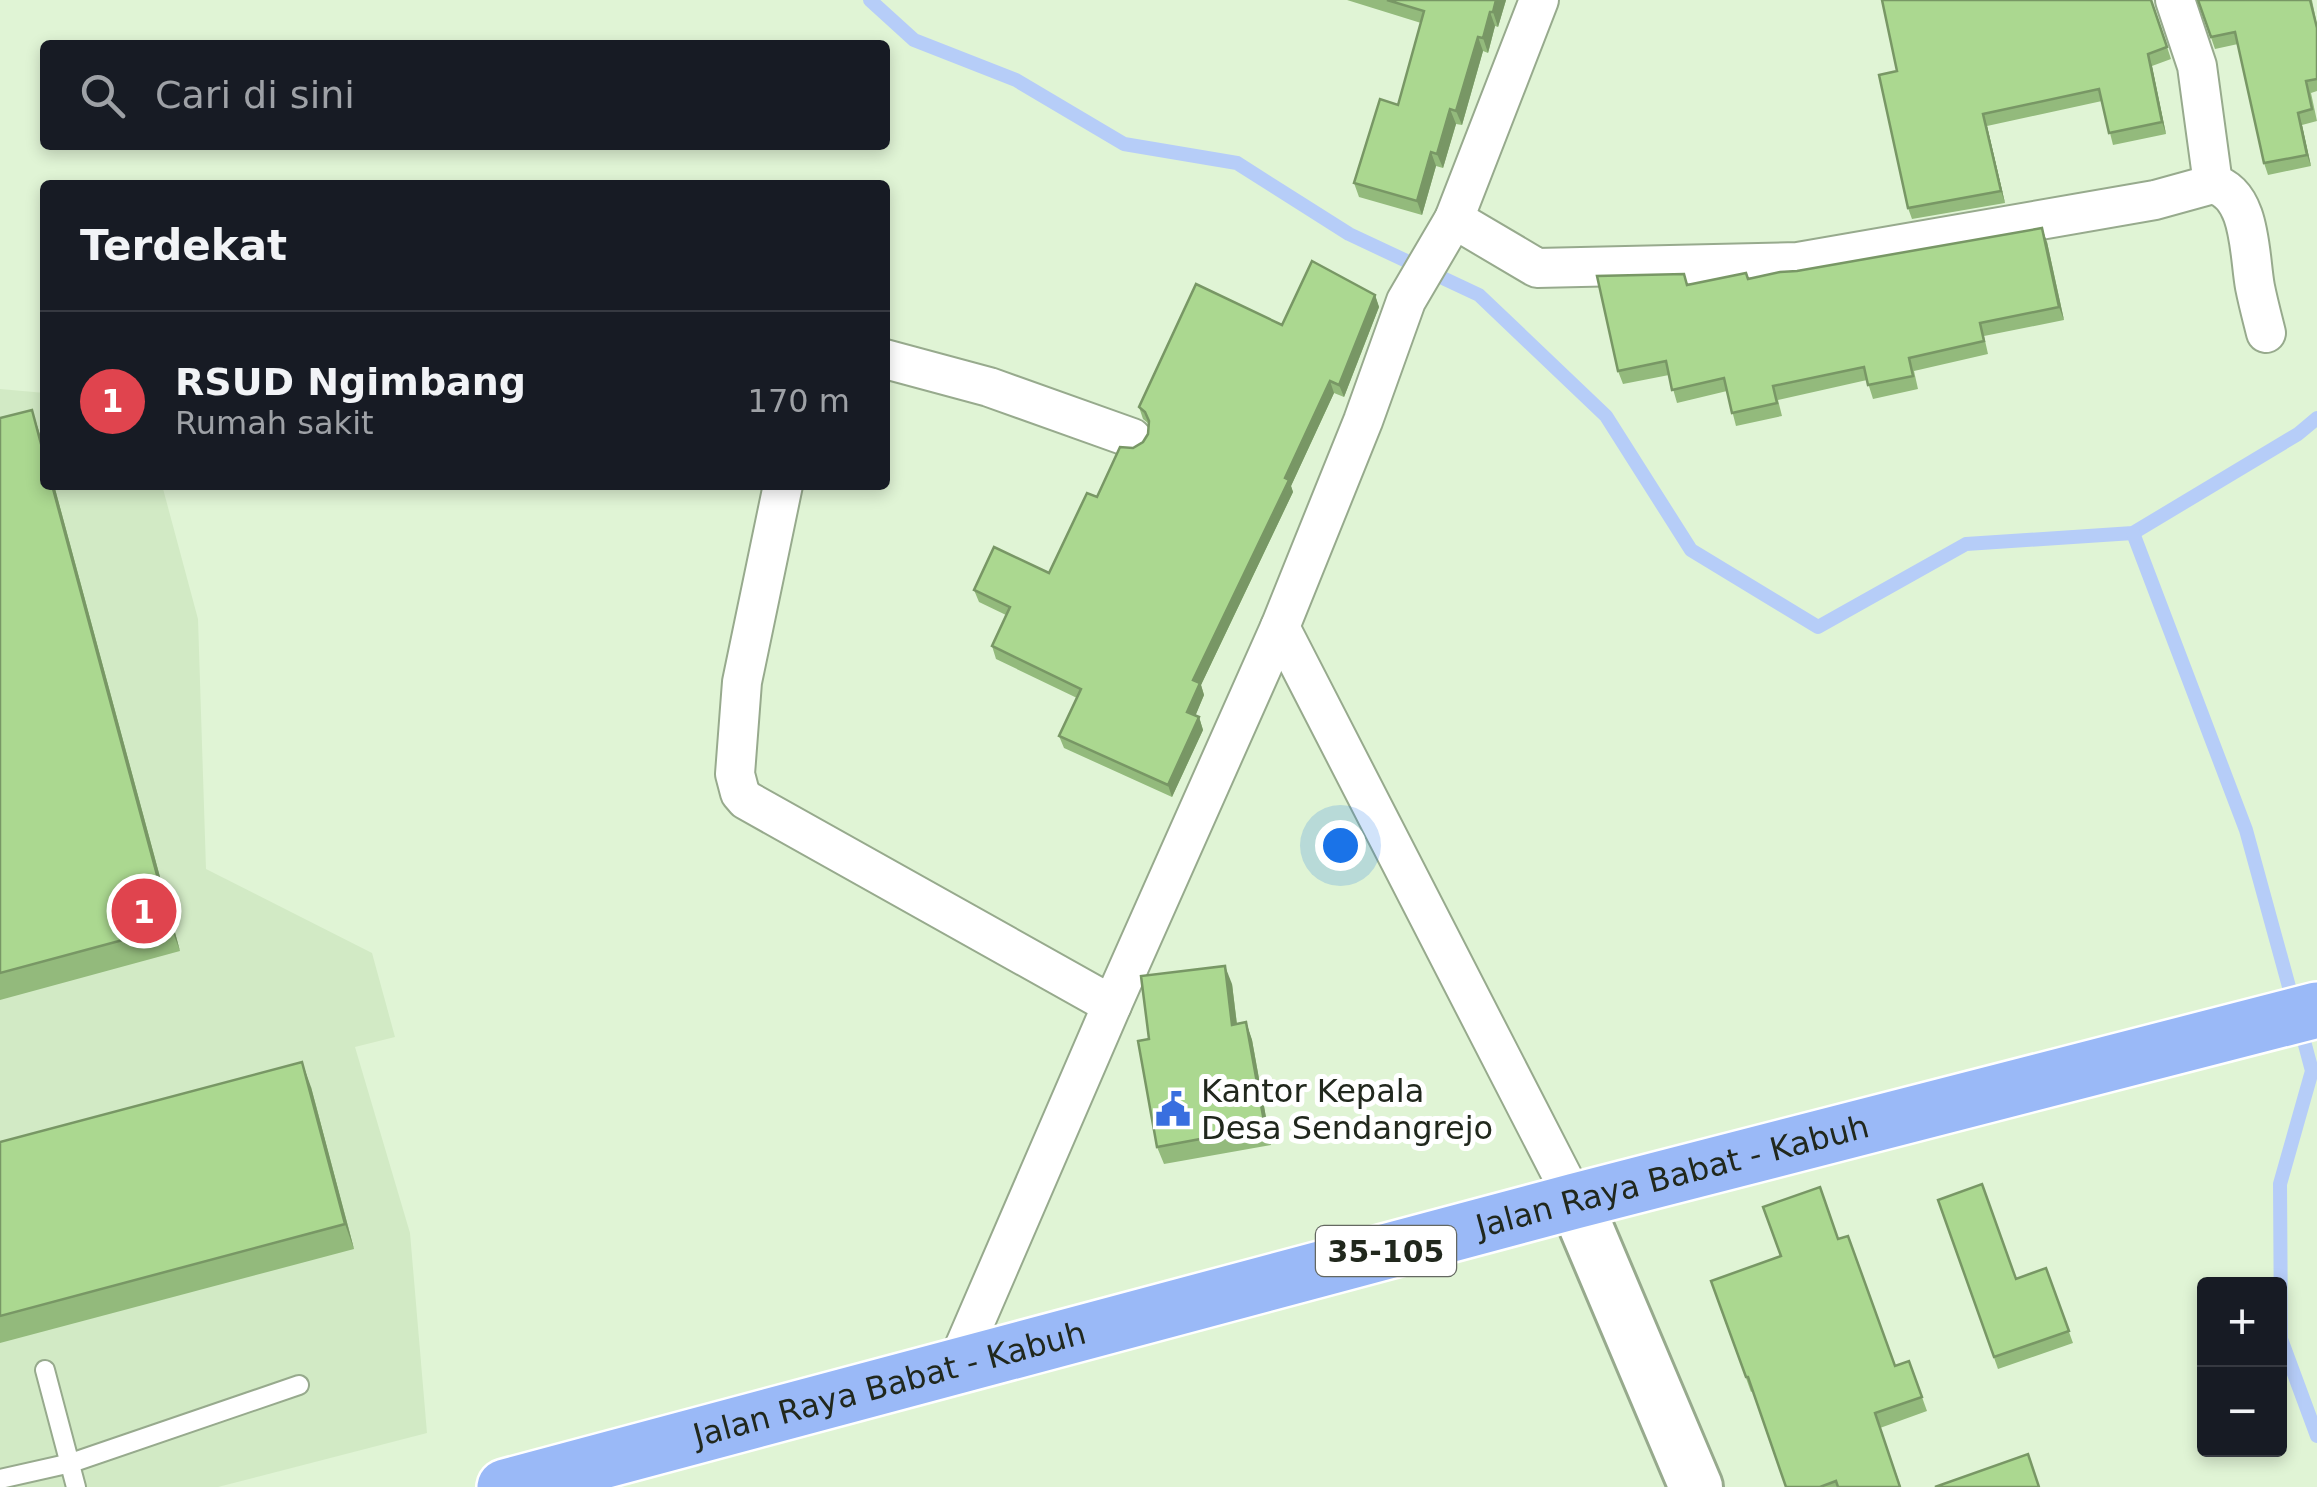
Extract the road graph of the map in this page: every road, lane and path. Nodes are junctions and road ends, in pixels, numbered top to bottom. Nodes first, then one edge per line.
1 (1539, 0) edge
2 (2175, 0) edge
3 (2213, 184) junction
4 (1445, 232) junction
5 (2266, 332) dead end
6 (890, 361) edge
7 (1132, 438) dead end
8 (782, 490) edge
9 (1280, 627) junction
10 (1112, 1005) junction
11 (2293, 1017) edge
12 (1575, 1201) junction
13 (956, 1366) junction
14 (45, 1370) dead end
15 (298, 1386) dead end
16 (70, 1463) junction
17 (0, 1480) edge
18 (76, 1487) edge
19 (505, 1487) edge
20 (1696, 1487) edge

1 - 4 street
2 - 3 street
3 - 4 street
3 - 5 street
4 - 9 street
6 - 7 street
8 - 10 street
9 - 10 street
9 - 12 street
10 - 13 street
11 - 12 main road, Jalan Raya Babat - Kabuh / 35-105
12 - 13 main road, Jalan Raya Babat - Kabuh / 35-105
12 - 20 main road
13 - 19 main road, Jalan Raya Babat - Kabuh / 35-105
14 - 16 lane
15 - 16 lane
16 - 17 lane
16 - 18 lane

